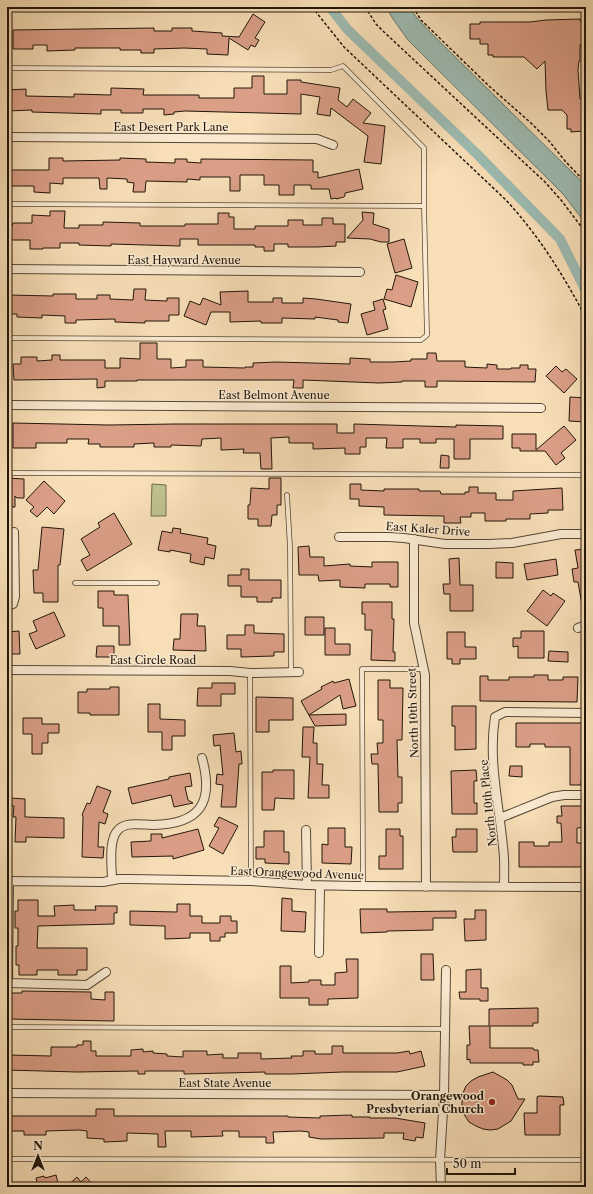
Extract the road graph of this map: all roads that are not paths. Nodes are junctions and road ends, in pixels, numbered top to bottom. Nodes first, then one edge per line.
1 (7, 7) edge
2 (68, 7) edge
3 (202, 7) edge
4 (7, 68) edge
5 (7, 137) edge
6 (333, 145) dead end
7 (7, 204) edge
8 (424, 206) junction
9 (7, 269) edge
10 (360, 272) dead end
11 (7, 338) edge
12 (7, 405) edge
13 (541, 408) dead end
14 (7, 473) edge
15 (586, 475) edge
16 (287, 495) dead end
17 (14, 532) dead end
18 (586, 534) edge
19 (339, 537) dead end
20 (414, 539) junction
21 (11, 541) edge
22 (75, 583) dead end
23 (157, 583) dead end
24 (10, 604) edge
25 (424, 668) junction
26 (7, 670) edge
27 (295, 672) joint
28 (250, 673) junction
29 (586, 713) edge
30 (202, 758) dead end
31 (586, 795) edge
32 (500, 818) junction
33 (306, 830) dead end
34 (112, 880) junction
35 (8, 881) edge
36 (251, 881) junction
37 (307, 885) junction
38 (320, 886) junction
39 (364, 886) junction
40 (426, 886) junction
41 (504, 887) junction
42 (586, 887) edge
43 (319, 953) dead end
44 (446, 970) dead end
45 (106, 972) dead end
46 (7, 983) edge
47 (7, 1027) edge
48 (445, 1029) junction
49 (7, 1093) edge
50 (444, 1095) junction
51 (7, 1159) edge
52 (440, 1160) junction
53 (586, 1160) edge
54 (441, 1187) edge

1 - 2 street
2 - 3 street
4 - 8 lane
5 - 6 street, East Desert Park Lane
7 - 8 lane
8 - 11 lane
9 - 10 street, East Hayward Avenue
12 - 13 street, East Belmont Avenue
14 - 15 lane
16 - 27 lane
17 - 21 street
18 - 20 street, East Kaler Drive
19 - 20 street, East Kaler Drive
20 - 25 street, North 10th Street
21 - 24 street
22 - 23 lane
25 - 39 lane
25 - 40 street, North 10th Street
26 - 28 street, East Circle Road
27 - 28 street, East Circle Road
28 - 36 lane
29 - 32 street, North 10th Place
30 - 34 street
31 - 32 street
32 - 41 street, North 10th Place
33 - 37 street
34 - 35 street, East Orangewood Avenue
34 - 36 street, East Orangewood Avenue
35 - 46 street
36 - 37 street, East Orangewood Avenue
37 - 38 street, East Orangewood Avenue
38 - 39 street, East Orangewood Avenue
38 - 43 street
39 - 40 street, East Orangewood Avenue
40 - 41 street, East Orangewood Avenue
41 - 42 street, East Orangewood Avenue
44 - 48 street
45 - 46 street
47 - 48 lane
48 - 50 street
49 - 50 street, East State Avenue
50 - 52 street
51 - 52 lane
52 - 53 lane
52 - 54 street

